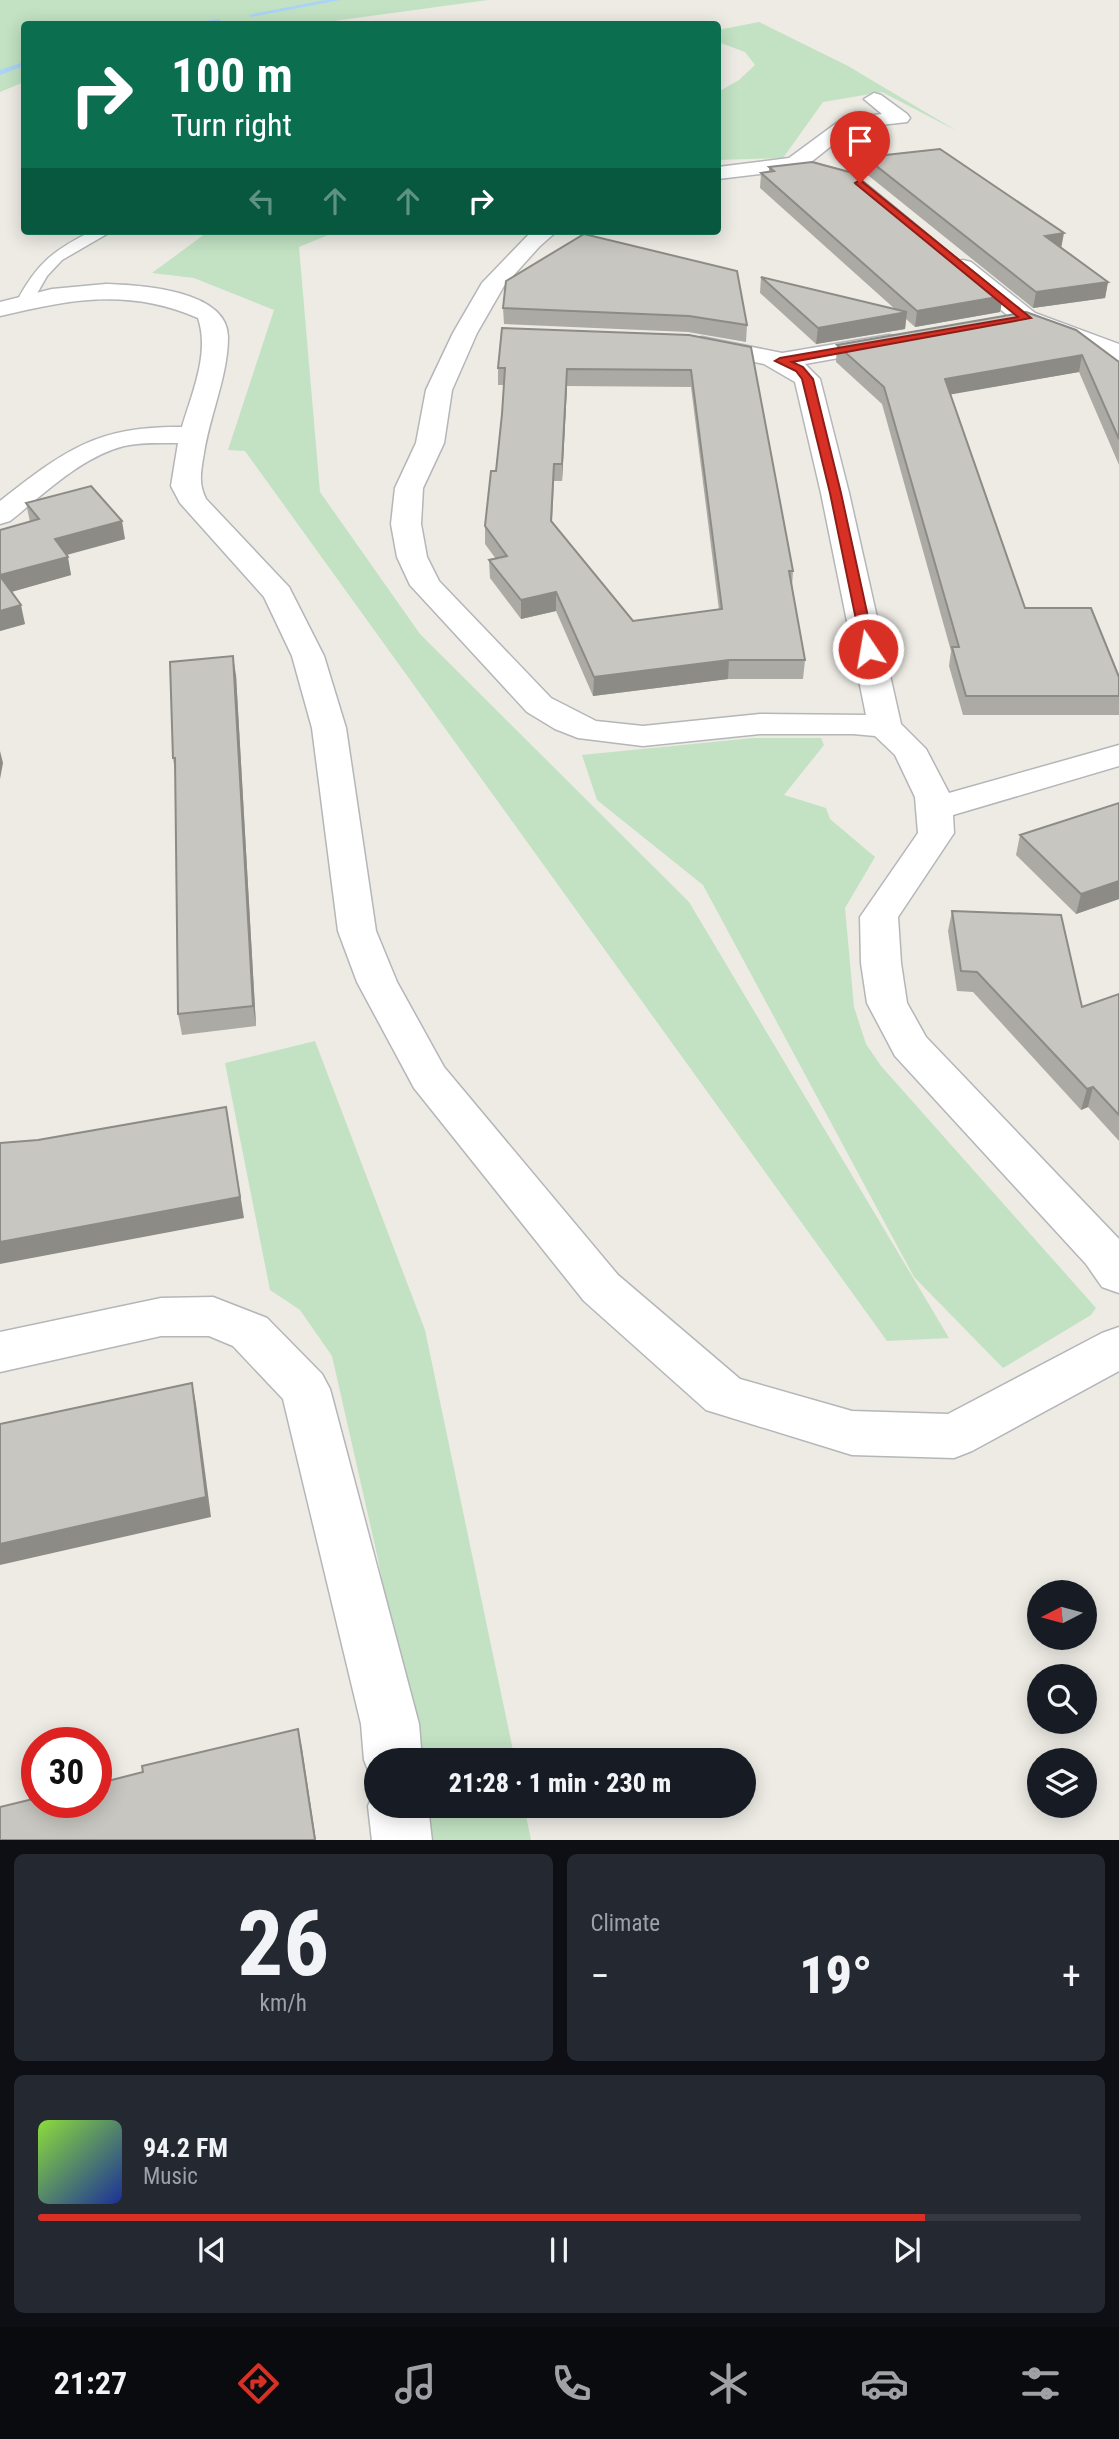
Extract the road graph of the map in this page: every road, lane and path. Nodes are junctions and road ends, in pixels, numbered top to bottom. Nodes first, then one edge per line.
1 (874, 99) dead end
2 (795, 164) junction
3 (721, 173) edge
4 (870, 191) edge
5 (96, 235) edge
6 (541, 235) edge
7 (943, 250) edge
8 (25, 301) junction
9 (0, 309) edge
10 (1026, 318) junction
11 (1000, 323) edge
12 (465, 333) junction
13 (500, 335) edge
14 (908, 339) edge
15 (675, 341) edge
16 (1119, 353) edge
17 (780, 361) junction
18 (193, 435) junction
19 (0, 477) edge
20 (36, 488) junction
21 (0, 515) edge
22 (885, 727) junction
23 (1119, 755) edge
24 (935, 809) junction
25 (1119, 1274) edge
26 (1119, 1347) edge
27 (0, 1352) edge
28 (392, 1748) edge
29 (399, 1818) edge
30 (402, 1840) edge

1 - 2 street
2 - 3 street
2 - 4 street
5 - 8 lane
6 - 12 street
7 - 10 street
8 - 9 street
8 - 18 street
10 - 11 street
10 - 16 street
12 - 13 street
12 - 22 street
14 - 17 street
15 - 17 street
17 - 22 street
18 - 20 street
18 - 26 street
19 - 20 street
20 - 21 street
22 - 24 street
23 - 24 street
24 - 25 street
27 - 28 street
29 - 30 street

